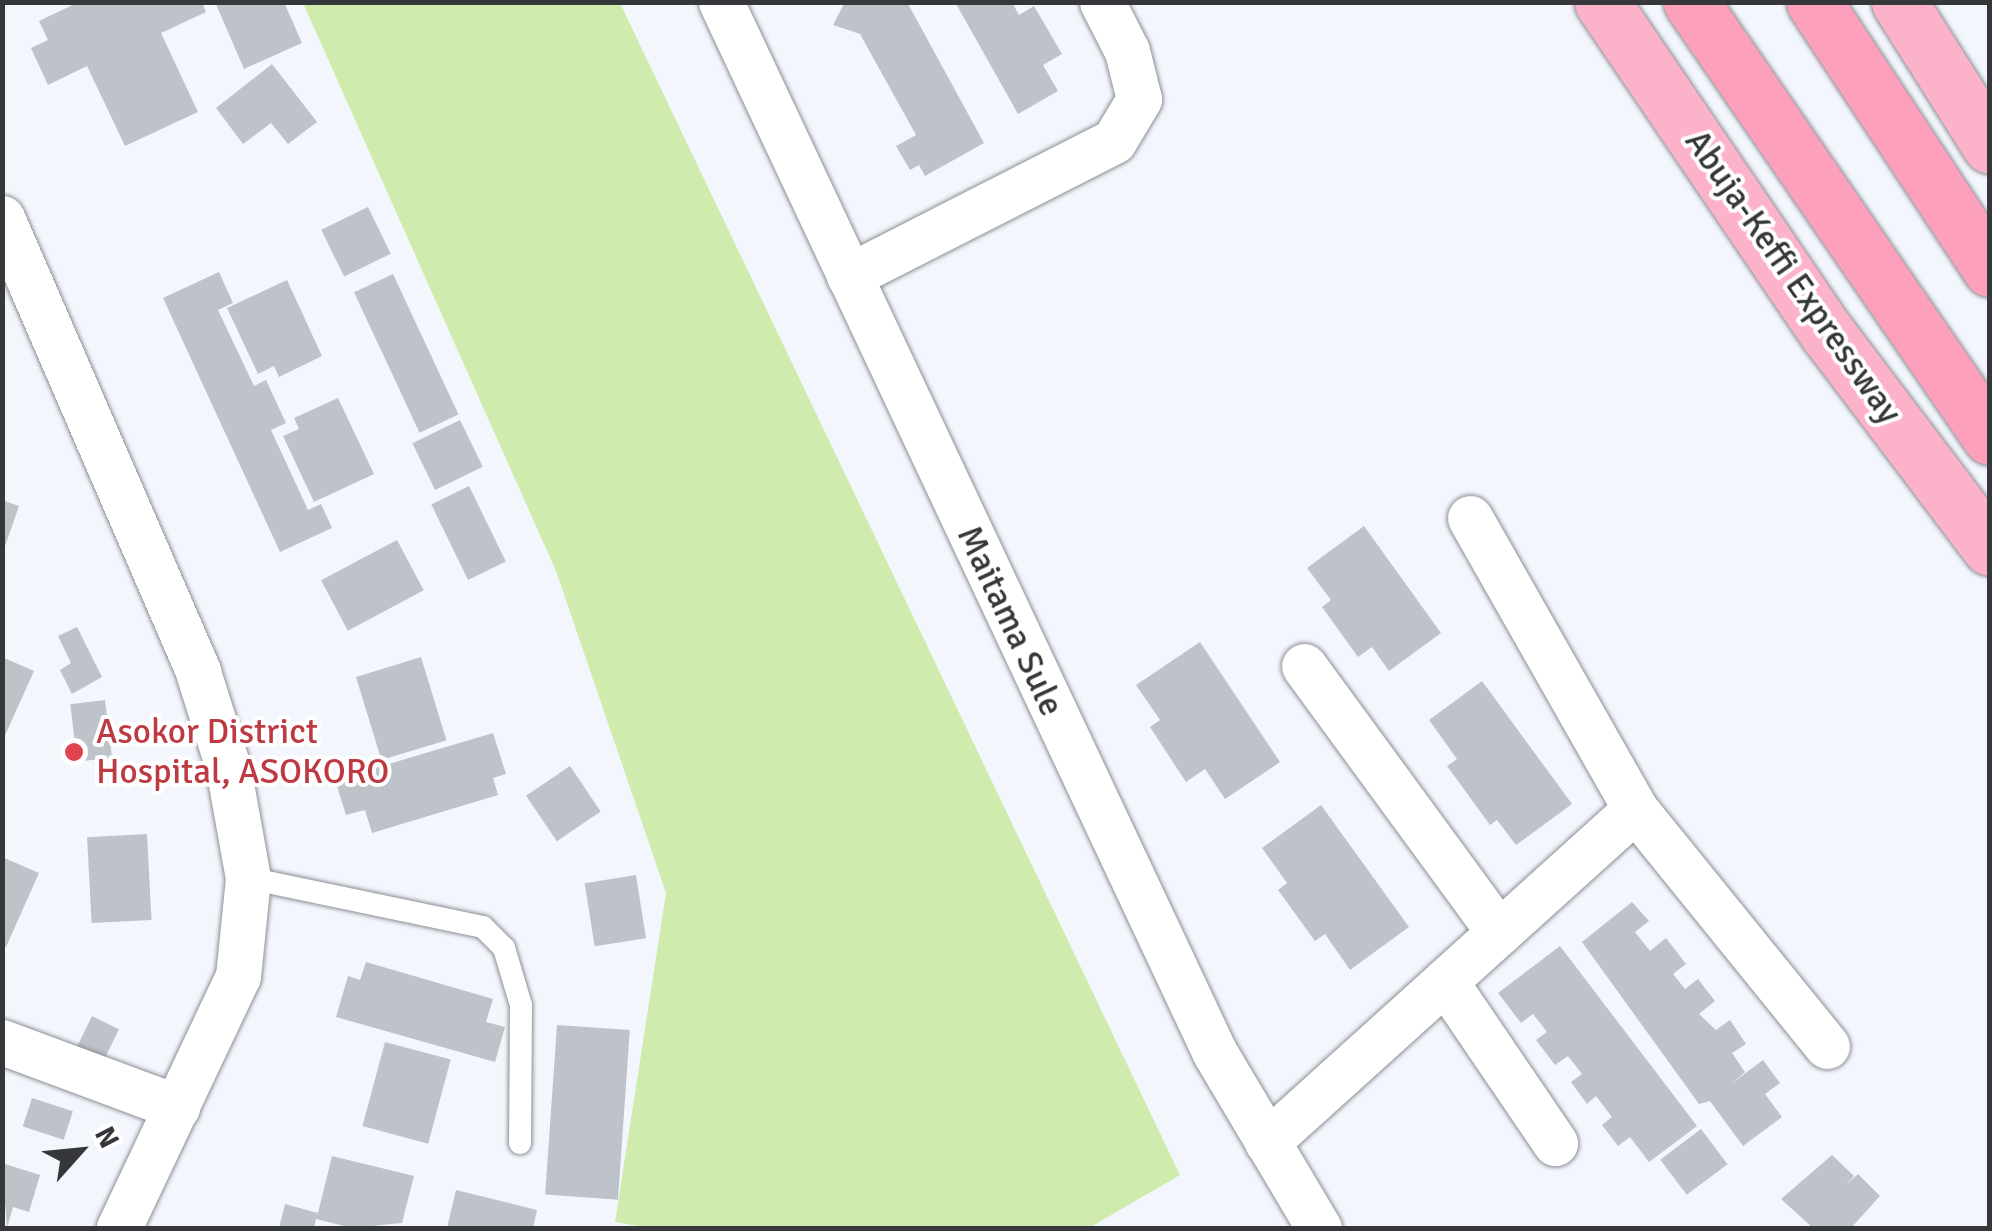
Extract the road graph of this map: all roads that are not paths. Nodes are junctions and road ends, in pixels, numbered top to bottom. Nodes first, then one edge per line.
1 (721, 2) edge
2 (1102, 2) edge
3 (1602, 2) edge
4 (1690, 2) edge
5 (1814, 2) edge
6 (1899, 2) edge
7 (1990, 146) edge
8 (2, 218) edge
9 (1990, 270) edge
10 (849, 276) junction
11 (1990, 437) edge
12 (1470, 518) dead end
13 (1990, 548) edge
14 (1304, 666) dead end
15 (1635, 808) junction
16 (248, 878) junction
17 (1499, 932) junction
18 (1445, 980) junction
19 (2, 1042) edge
20 (1827, 1046) dead end
21 (177, 1108) junction
22 (1267, 1142) junction
23 (520, 1143) dead end
24 (1556, 1143) dead end
25 (120, 1228) edge
26 (1319, 1228) edge

1 - 10 street, Maitama Sule
2 - 10 street
3 - 13 highway, Abuja-Keffi Expressway
4 - 11 highway, Abuja-Keffi Expressway
5 - 9 highway
6 - 7 highway
8 - 16 street
10 - 22 street, Maitama Sule
12 - 15 street
14 - 17 street
15 - 17 street
15 - 20 street
16 - 21 street
16 - 23 lane
17 - 18 street
18 - 22 street
18 - 24 street
19 - 21 street
21 - 25 street
22 - 26 street, Maitama Sule

